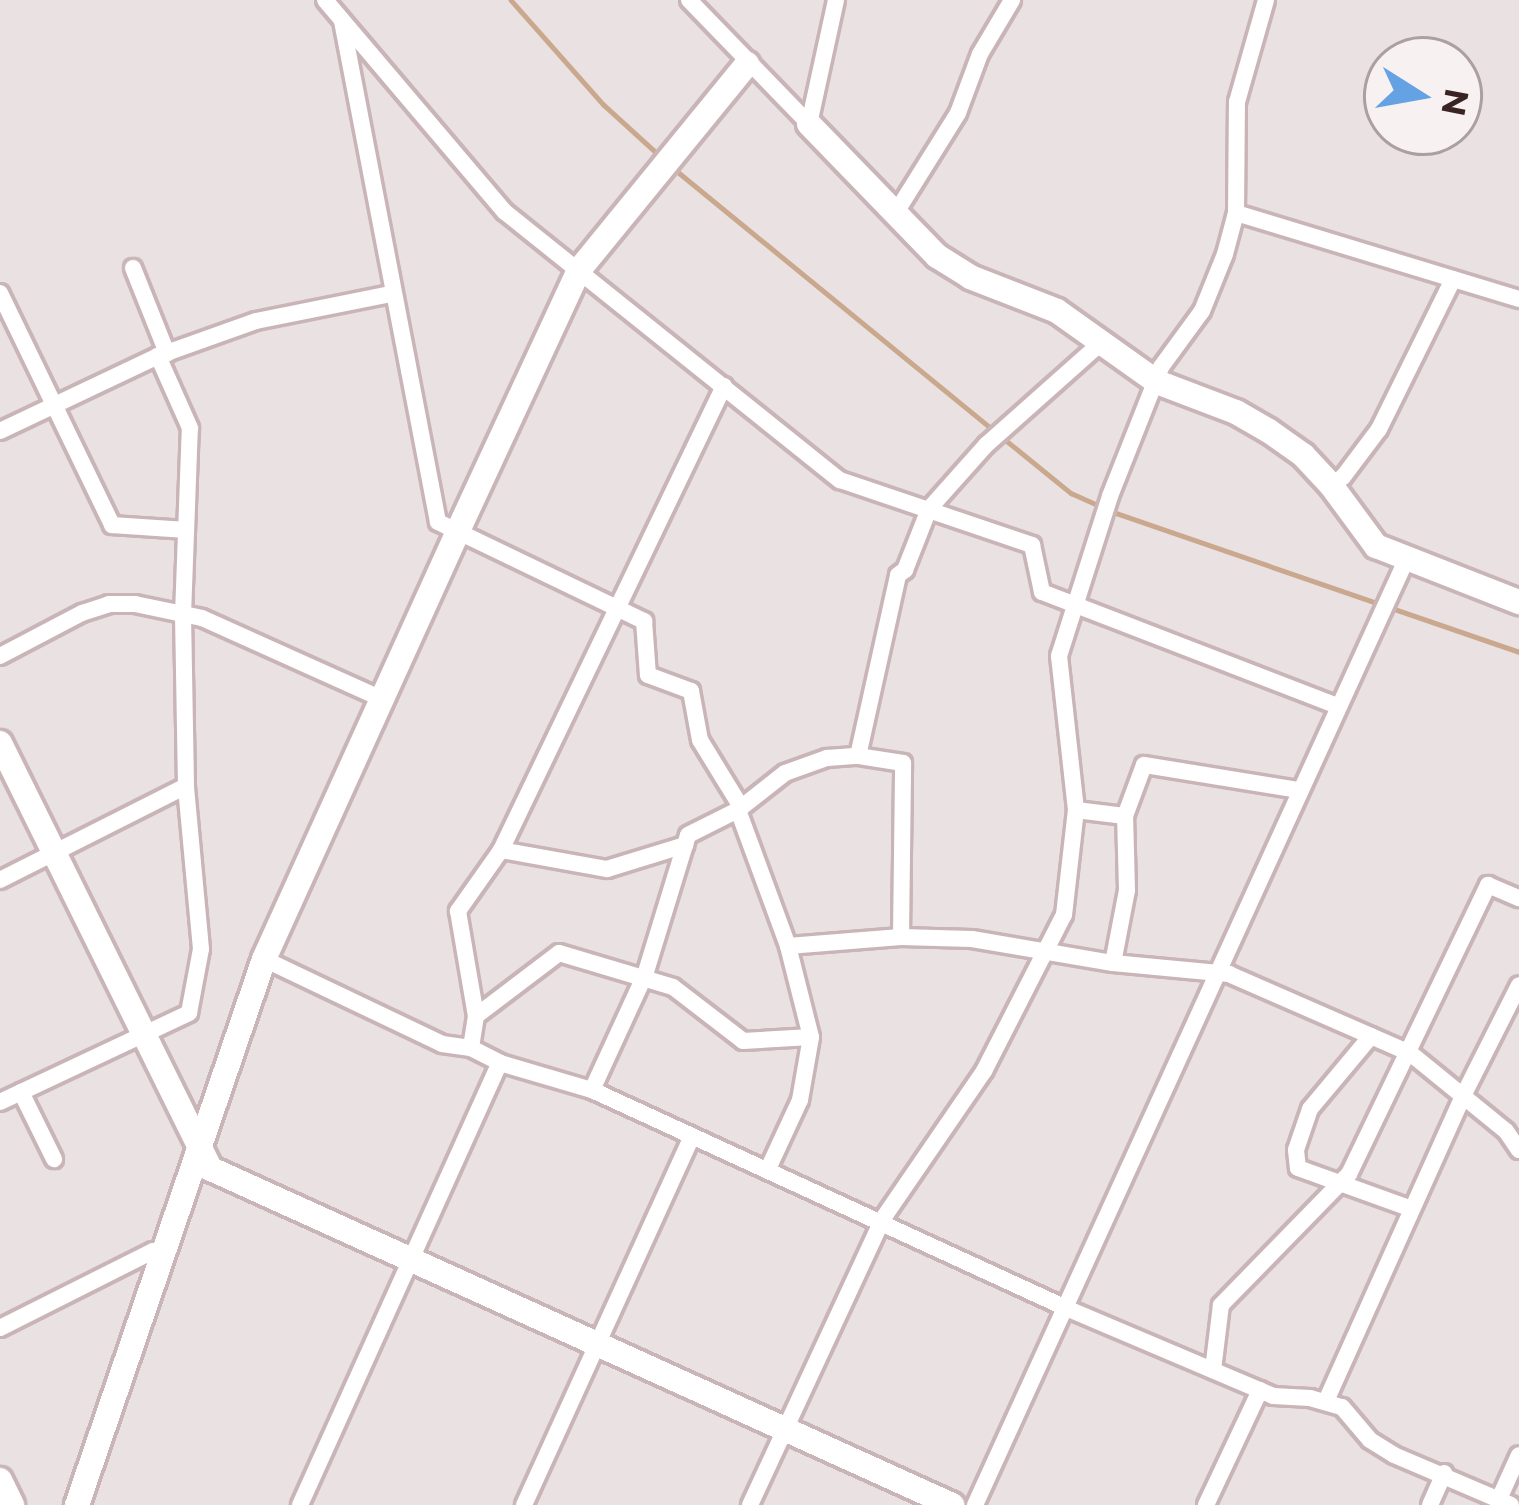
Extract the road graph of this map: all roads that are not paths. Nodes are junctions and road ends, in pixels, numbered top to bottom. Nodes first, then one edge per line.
1 (325, 0) edge
2 (689, 0) edge
3 (836, 0) edge
4 (1012, 0) edge
5 (1266, 0) edge
6 (342, 20) junction
7 (747, 64) junction
8 (809, 124) junction
9 (1236, 213) junction
10 (895, 214) junction
11 (133, 268) dead end
12 (579, 270) junction
13 (1454, 279) junction
14 (0, 293) edge
15 (391, 294) junction
16 (1519, 299) edge
17 (1102, 342) junction
18 (163, 355) junction
19 (1157, 382) junction
20 (724, 386) junction
21 (54, 404) junction
22 (0, 431) edge
23 (1331, 484) junction
24 (929, 509) junction
25 (186, 530) junction
26 (456, 535) junction
27 (1406, 560) junction
28 (1519, 602) edge
29 (1074, 607) junction
30 (621, 609) junction
31 (183, 614) junction
32 (0, 656) edge
33 (380, 698) junction
34 (1337, 706) junction
35 (0, 743) edge
36 (858, 755) junction
37 (186, 786) junction
38 (1299, 790) junction
39 (739, 809) junction
40 (1076, 810) junction
41 (1125, 815) junction
42 (686, 845) junction
43 (501, 850) junction
44 (56, 853) junction
45 (0, 880) edge
46 (1519, 898) edge
47 (901, 937) junction
48 (788, 946) junction
49 (1044, 952) junction
50 (264, 959) junction
51 (1113, 963) junction
52 (1216, 973) junction
53 (645, 975) junction
54 (1519, 985) edge
55 (476, 1016) junction
56 (147, 1032) junction
57 (1371, 1036) junction
58 (812, 1037) junction
59 (470, 1048) junction
60 (1410, 1053) junction
61 (500, 1064) junction
62 (592, 1090) junction
63 (21, 1093) junction
64 (1463, 1096) junction
65 (0, 1102) edge
66 (692, 1136) junction
67 (1519, 1150) edge
68 (200, 1151) junction
69 (54, 1159) dead end
70 (767, 1171) junction
71 (1340, 1187) junction
72 (1412, 1209) junction
73 (882, 1220) junction
74 (163, 1252) junction
75 (412, 1260) junction
76 (1066, 1308) junction
77 (0, 1328) edge
78 (594, 1342) junction
79 (1213, 1370) junction
80 (1260, 1390) junction
81 (1326, 1401) junction
82 (784, 1429) junction
83 (1519, 1455) edge
84 (1444, 1473) junction
85 (0, 1480) edge
86 (1505, 1502) edge
87 (11, 1505) edge
88 (77, 1505) edge
89 (300, 1505) edge
90 (524, 1505) edge
91 (750, 1505) edge
92 (952, 1505) edge
93 (975, 1505) edge
94 (1206, 1505) edge
95 (1430, 1505) edge

1 - 6 street
2 - 7 street
3 - 8 street
4 - 10 street
5 - 9 street
6 - 12 street
6 - 15 street
7 - 8 street
7 - 12 street
8 - 10 street
9 - 13 street
9 - 19 street
10 - 17 street
11 - 18 street
12 - 20 street
12 - 26 street
13 - 16 street
13 - 23 street
14 - 21 street
15 - 18 street
15 - 26 street
17 - 19 street
17 - 24 street
18 - 21 street
18 - 25 street
19 - 23 street
19 - 29 street
20 - 24 street
20 - 30 street
21 - 22 street
21 - 25 street
23 - 27 street
24 - 29 street
24 - 36 street
25 - 31 street
26 - 30 street
26 - 33 street
27 - 28 street
27 - 34 street
29 - 34 street
29 - 40 street
30 - 39 street
30 - 43 street
31 - 32 street
31 - 33 street
31 - 37 street
33 - 50 street
34 - 38 street
35 - 44 street
36 - 39 street
36 - 47 street
37 - 44 street
37 - 56 street
38 - 41 street
38 - 52 street
39 - 42 street
39 - 48 street
40 - 41 street
40 - 49 street
41 - 51 street
42 - 43 street
42 - 53 street
43 - 55 street
44 - 45 street
44 - 56 street
46 - 60 street
47 - 48 street
47 - 49 street
48 - 58 street
49 - 51 street
49 - 73 street
50 - 59 street
50 - 68 street
51 - 52 street
52 - 57 street
52 - 76 street
53 - 55 street
53 - 58 street
53 - 62 street
54 - 64 street
55 - 59 street
56 - 63 street
56 - 68 street
57 - 60 street
57 - 71 street
58 - 70 street
59 - 61 street
60 - 64 street
60 - 71 street
61 - 62 street
61 - 75 street
62 - 66 street
63 - 65 street
63 - 69 street
64 - 67 street
64 - 72 street
66 - 70 street
66 - 78 street
68 - 74 street
68 - 75 street
70 - 73 street
71 - 72 street
71 - 79 street
72 - 81 street
73 - 76 street
73 - 82 street
74 - 77 street
74 - 88 street
75 - 78 street
75 - 89 street
76 - 79 street
76 - 93 street
78 - 82 street
78 - 90 street
79 - 80 street
80 - 81 street
80 - 94 street
81 - 84 street
82 - 91 street
82 - 92 street
83 - 86 street
84 - 86 street
84 - 95 street
85 - 87 street

